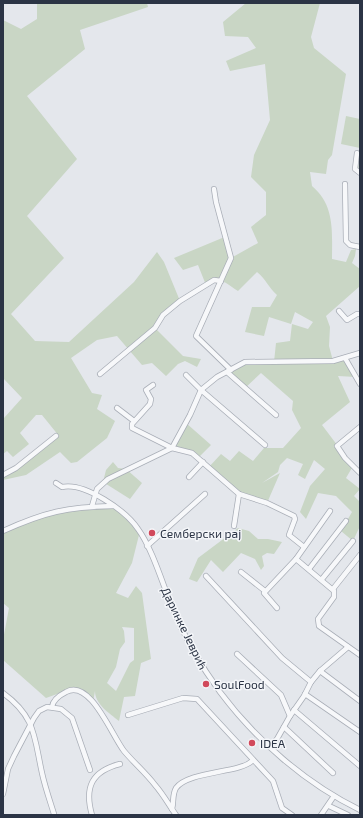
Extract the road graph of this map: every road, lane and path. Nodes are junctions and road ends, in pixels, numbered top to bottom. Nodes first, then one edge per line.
1 (357, 152) dead end
2 (360, 173) edge
3 (345, 184) dead end
4 (214, 189) dead end
5 (360, 247) edge
6 (221, 281) junction
7 (339, 312) dead end
8 (360, 314) edge
9 (360, 353) edge
10 (345, 358) junction
11 (229, 371) junction
12 (100, 374) dead end
13 (186, 375) dead end
14 (360, 384) edge
15 (153, 385) dead end
16 (201, 390) junction
17 (116, 408) dead end
18 (276, 415) dead end
19 (134, 421) junction
20 (360, 427) edge
21 (56, 436) dead end
22 (265, 445) dead end
23 (172, 448) junction
24 (202, 462) junction
25 (360, 473) edge
26 (3, 475) edge
27 (189, 477) dead end
28 (56, 483) dead end
29 (205, 494) dead end
30 (239, 494) junction
31 (95, 495) junction
32 (92, 506) junction
33 (113, 506) junction
34 (330, 511) dead end
35 (346, 521) dead end
36 (234, 526) dead end
37 (3, 531) edge
38 (353, 542) dead end
39 (147, 546) junction
40 (304, 547) junction
41 (360, 555) edge
42 (296, 559) junction
43 (310, 569) junction
44 (241, 572) dead end
45 (206, 576) dead end
46 (322, 579) junction
47 (333, 589) junction
48 (265, 591) junction
49 (277, 608) dead end
50 (348, 647) junction
51 (237, 654) dead end
52 (360, 655) edge
53 (320, 671) junction
54 (311, 682) junction
55 (3, 693) edge
56 (305, 694) junction
57 (360, 701) edge
58 (52, 706) junction
59 (294, 710) junction
60 (128, 715) dead end
61 (290, 716) junction
62 (30, 724) junction
63 (284, 727) junction
64 (360, 732) edge
65 (270, 747) junction
66 (252, 761) junction
67 (120, 764) dead end
68 (360, 766) edge
69 (90, 770) dead end
70 (333, 773) dead end
71 (3, 794) edge
72 (334, 796) junction
73 (329, 806) junction
74 (172, 809) junction
75 (360, 810) edge
76 (284, 813) edge
77 (54, 814) edge
78 (92, 815) edge
79 (176, 815) edge
80 (292, 815) edge
81 (321, 815) edge
82 (348, 815) edge

1 - 2 street
3 - 5 street
4 - 6 street
6 - 11 street
6 - 12 street
7 - 8 street
9 - 10 street
10 - 11 street
10 - 14 street
11 - 16 street
11 - 18 street
13 - 16 street
15 - 19 street
16 - 22 street
16 - 23 street
17 - 19 street
19 - 23 street
20 - 25 street
21 - 26 street
23 - 24 street
23 - 31 street
24 - 27 street
24 - 30 street
28 - 31 street, Даринке Јеврић
29 - 39 street
30 - 36 street
30 - 40 street
31 - 32 street
31 - 33 street, Даринке Јеврић
32 - 33 street
32 - 37 street
33 - 39 street, Даринке Јеврић
34 - 40 street
35 - 43 street
38 - 46 street
39 - 65 street, Даринке Јеврић
40 - 42 street
41 - 47 street
42 - 43 street
42 - 48 street
43 - 46 street
44 - 48 street
45 - 54 street
46 - 47 street
47 - 50 street
48 - 49 street
50 - 52 street
50 - 53 street
51 - 61 street
53 - 54 street
53 - 57 street
54 - 56 street
55 - 62 street
56 - 59 street
56 - 64 street
58 - 62 street
58 - 69 street
58 - 74 street
59 - 61 street
59 - 68 street
60 - 66 street
61 - 63 street
62 - 71 street
62 - 77 street
63 - 65 street
63 - 70 street
65 - 72 street, Даринке Јеврић
66 - 74 street
66 - 76 street
67 - 78 street
72 - 73 street
72 - 75 street, Даринке Јеврић
73 - 81 street
73 - 82 street
74 - 79 street
76 - 80 street

